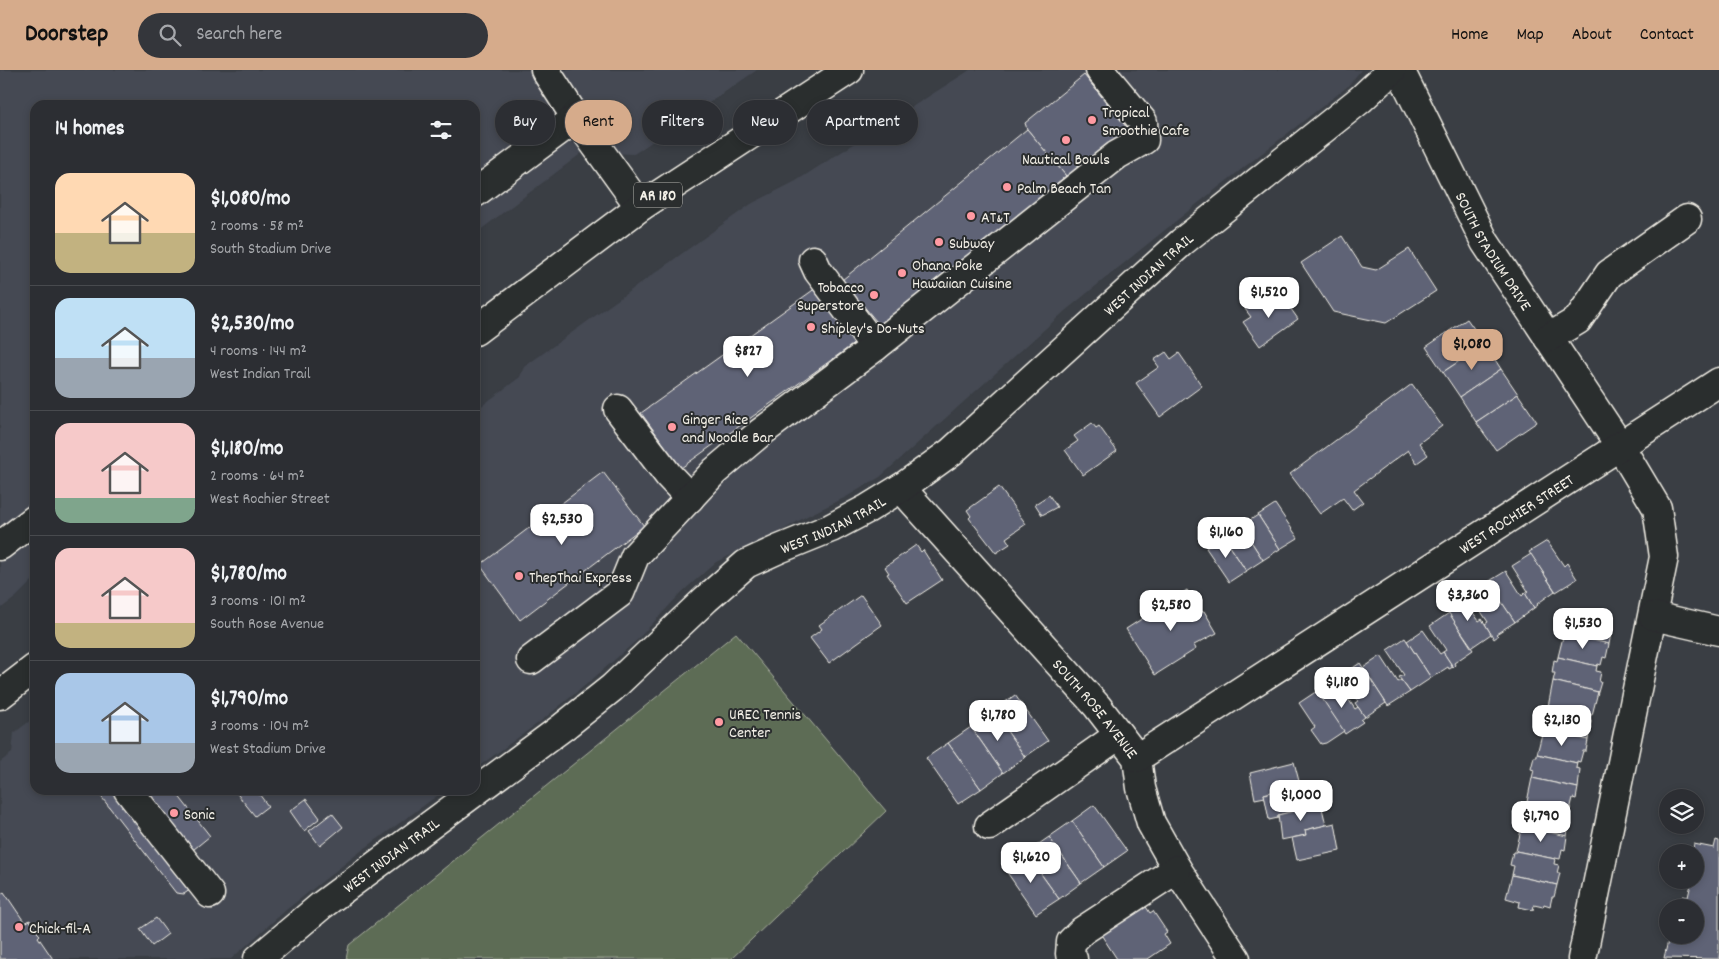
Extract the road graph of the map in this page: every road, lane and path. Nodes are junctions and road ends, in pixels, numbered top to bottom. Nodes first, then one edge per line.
1 (545, 70) edge
2 (849, 70) edge
3 (1100, 70) edge
4 (1392, 70) edge
5 (1400, 70) edge
6 (565, 101) edge
7 (565, 126) edge
8 (595, 145) edge
9 (480, 189) edge
10 (640, 207) junction
11 (1688, 219) dead end
12 (814, 260) dead end
13 (480, 326) edge
14 (1548, 338) junction
15 (875, 347) junction
16 (1719, 382) edge
17 (618, 409) dead end
18 (1620, 446) junction
19 (901, 488) junction
20 (690, 498) junction
21 (30, 523) edge
22 (0, 546) edge
23 (1653, 616) junction
24 (1719, 631) edge
25 (531, 660) dead end
26 (30, 672) edge
27 (0, 695) edge
28 (1119, 735) junction
29 (1137, 758) junction
30 (480, 789) edge
31 (132, 795) edge
32 (472, 795) edge
33 (989, 826) dead end
34 (1177, 869) junction
35 (210, 894) dead end
36 (258, 959) edge
37 (1073, 959) edge
38 (1236, 959) edge
39 (1582, 959) edge

1 - 6 street
2 - 10 street, AR 180
3 - 15 street
4 - 19 street, WEST INDIAN TRAIL
5 - 14 street, SOUTH STADIUM DRIVE
7 - 9 street
8 - 10 street
10 - 13 street, AR 180
11 - 14 street
12 - 15 street
14 - 18 street, SOUTH STADIUM DRIVE
15 - 20 street
16 - 18 street, WEST ROCHIER STREET
17 - 20 street
18 - 23 street, SOUTH STADIUM DRIVE
18 - 29 street, WEST ROCHIER STREET
19 - 28 street, SOUTH ROSE AVENUE
19 - 30 street, WEST INDIAN TRAIL
20 - 25 street
21 - 22 street
23 - 24 street
23 - 39 street, SOUTH STADIUM DRIVE
26 - 27 street
28 - 29 street, SOUTH ROSE AVENUE
28 - 33 street
29 - 34 street, SOUTH ROSE AVENUE
31 - 35 street
32 - 36 street, WEST INDIAN TRAIL
34 - 37 street
34 - 38 street, SOUTH ROSE AVENUE

